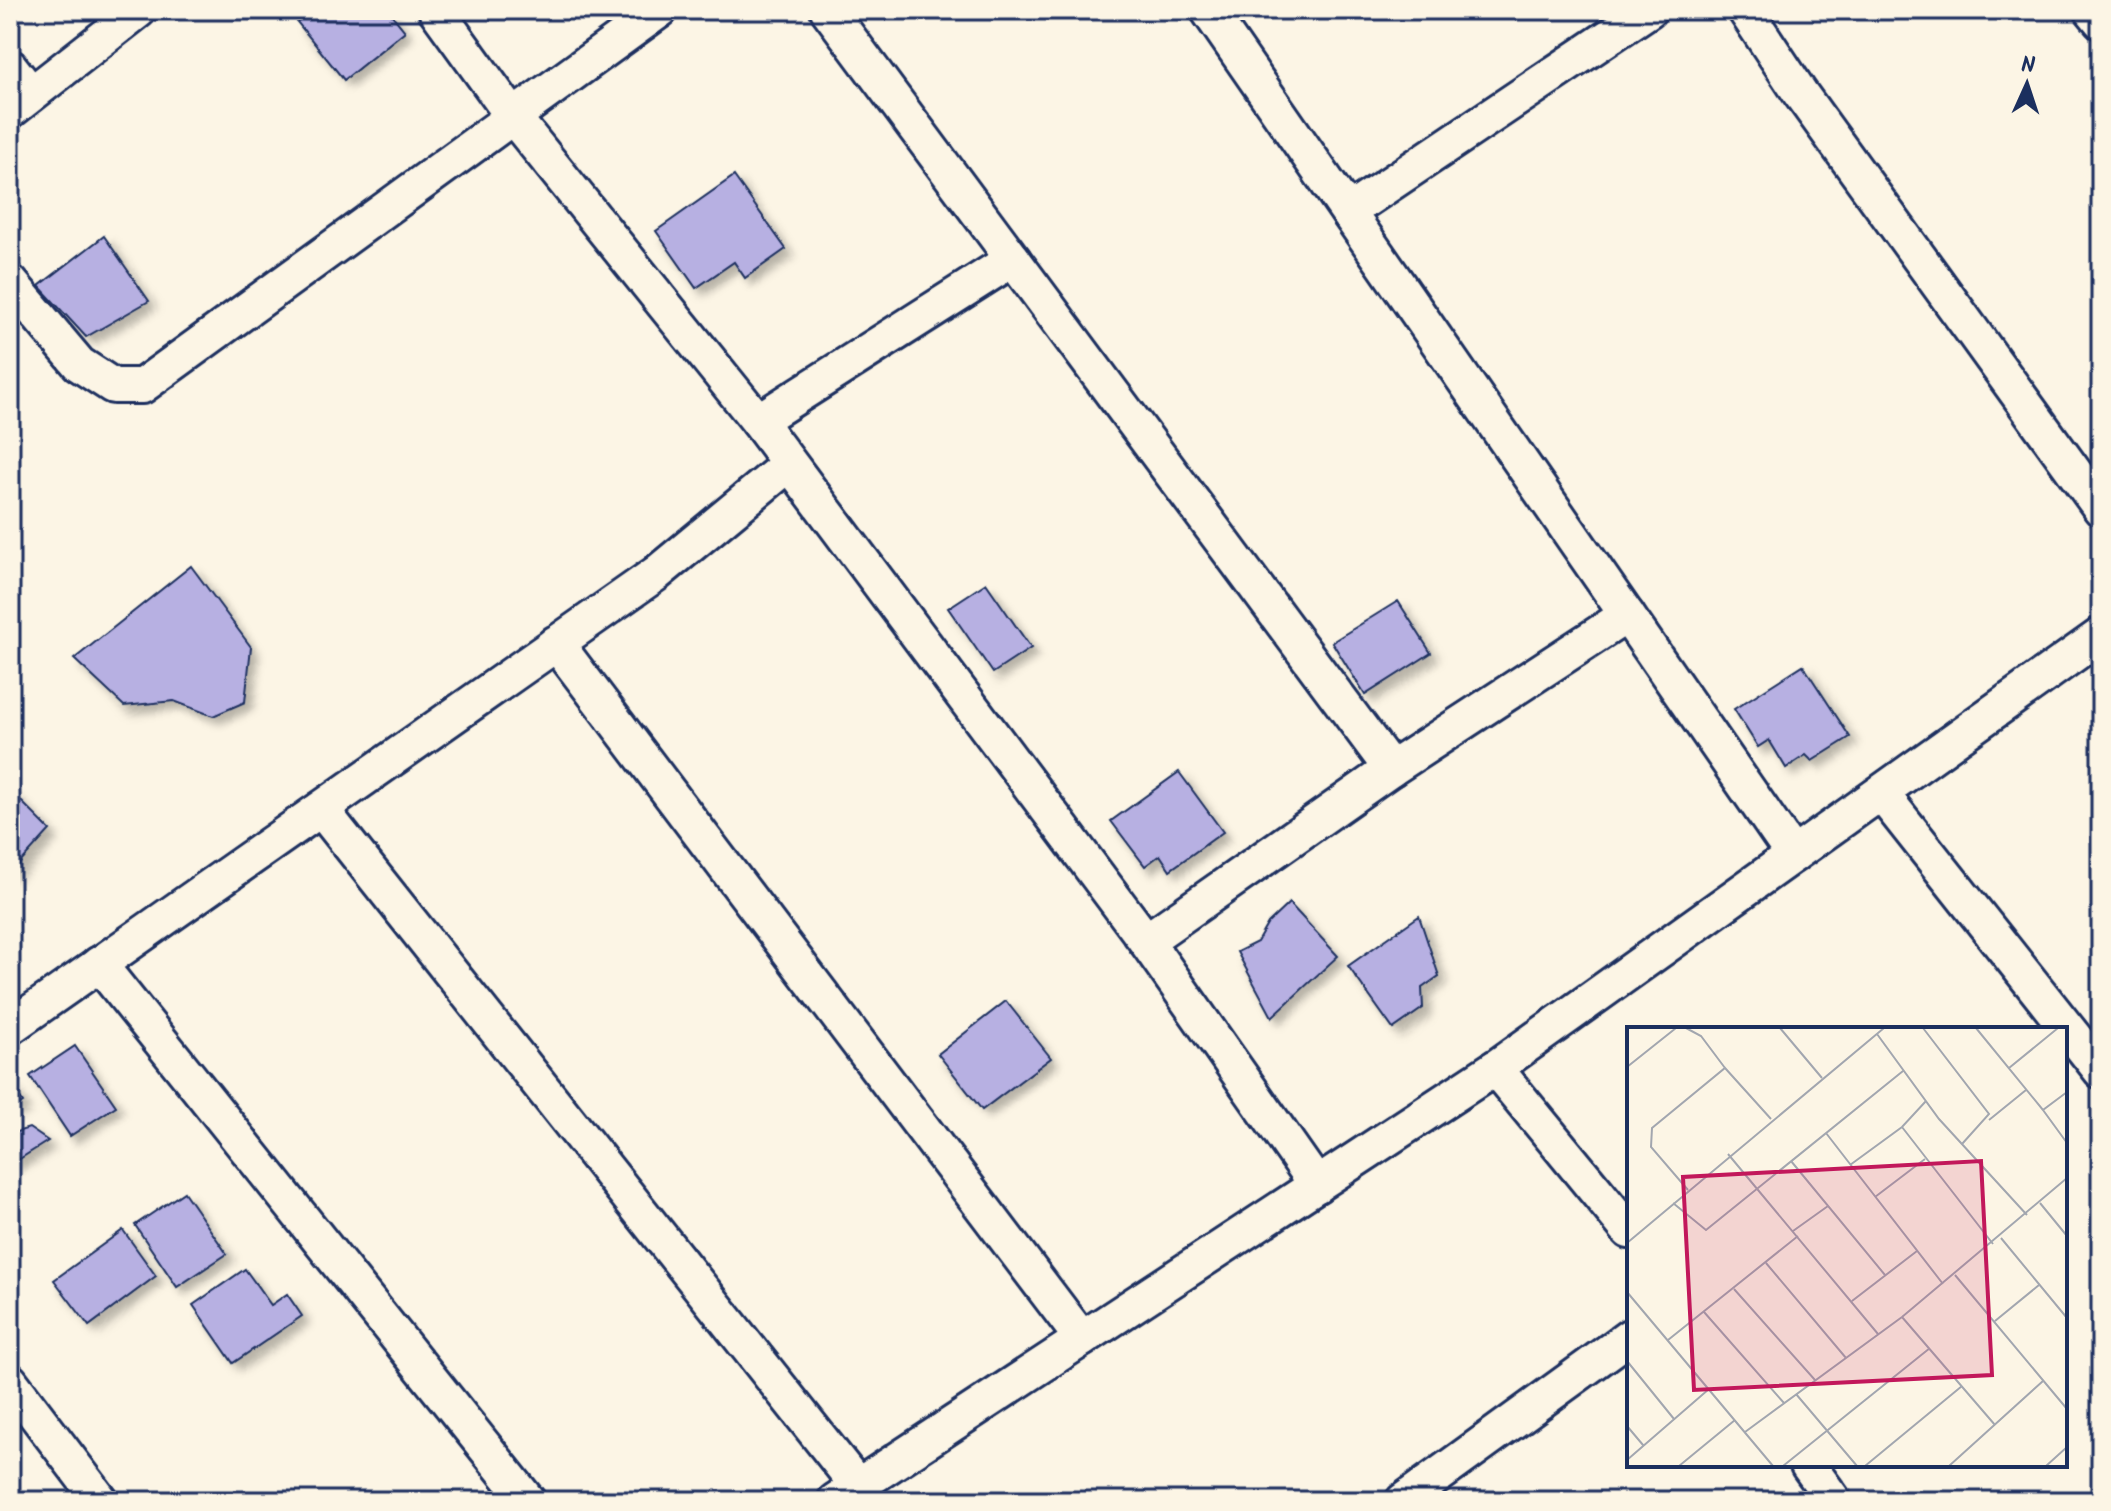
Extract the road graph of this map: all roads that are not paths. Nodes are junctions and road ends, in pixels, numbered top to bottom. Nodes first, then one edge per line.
1 (139, 10) edge
2 (436, 10) edge
3 (660, 10) edge
4 (828, 10) edge
5 (1208, 10) edge
6 (1649, 10) edge
7 (1745, 10) edge
8 (2092, 10) edge
9 (2101, 21) edge
10 (10, 67) edge
11 (21, 103) edge
12 (514, 118) junction
13 (1348, 212) junction
14 (1013, 259) junction
15 (10, 282) edge
16 (758, 421) junction
17 (789, 464) junction
18 (2101, 509) edge
19 (1627, 615) junction
20 (2101, 635) edge
21 (556, 643) junction
22 (1391, 769) junction
23 (1881, 793) junction
24 (321, 809) junction
25 (1793, 855) junction
26 (1146, 941) junction
27 (99, 964) junction
28 (10, 1027) edge
29 (2066, 1027) edge
30 (2067, 1028) edge
31 (1495, 1068) junction
32 (2101, 1071) edge
33 (1317, 1185) junction
34 (1627, 1229) edge
35 (1627, 1338) edge
36 (1082, 1339) junction
37 (10, 1381) edge
38 (1809, 1467) edge
39 (847, 1493) edge
40 (101, 1501) edge
41 (528, 1501) edge
42 (1403, 1501) edge
43 (1834, 1501) edge

1 - 11 street
2 - 12 street
3 - 12 street
4 - 14 street
5 - 13 street
6 - 13 street
7 - 18 street
8 - 9 street
10 - 11 street
12 - 15 street
12 - 16 street
13 - 19 street
14 - 16 street
14 - 22 street
16 - 17 street
17 - 21 street
17 - 26 street
19 - 22 street
19 - 25 street
20 - 23 street
21 - 24 street
21 - 36 street
22 - 26 street
23 - 25 street
23 - 29 street
24 - 27 street
24 - 39 street
25 - 31 street
26 - 33 street
27 - 28 street
27 - 41 street
30 - 32 street
31 - 33 street
31 - 34 street
33 - 36 street
35 - 42 street
36 - 39 street
37 - 40 street
38 - 43 street

